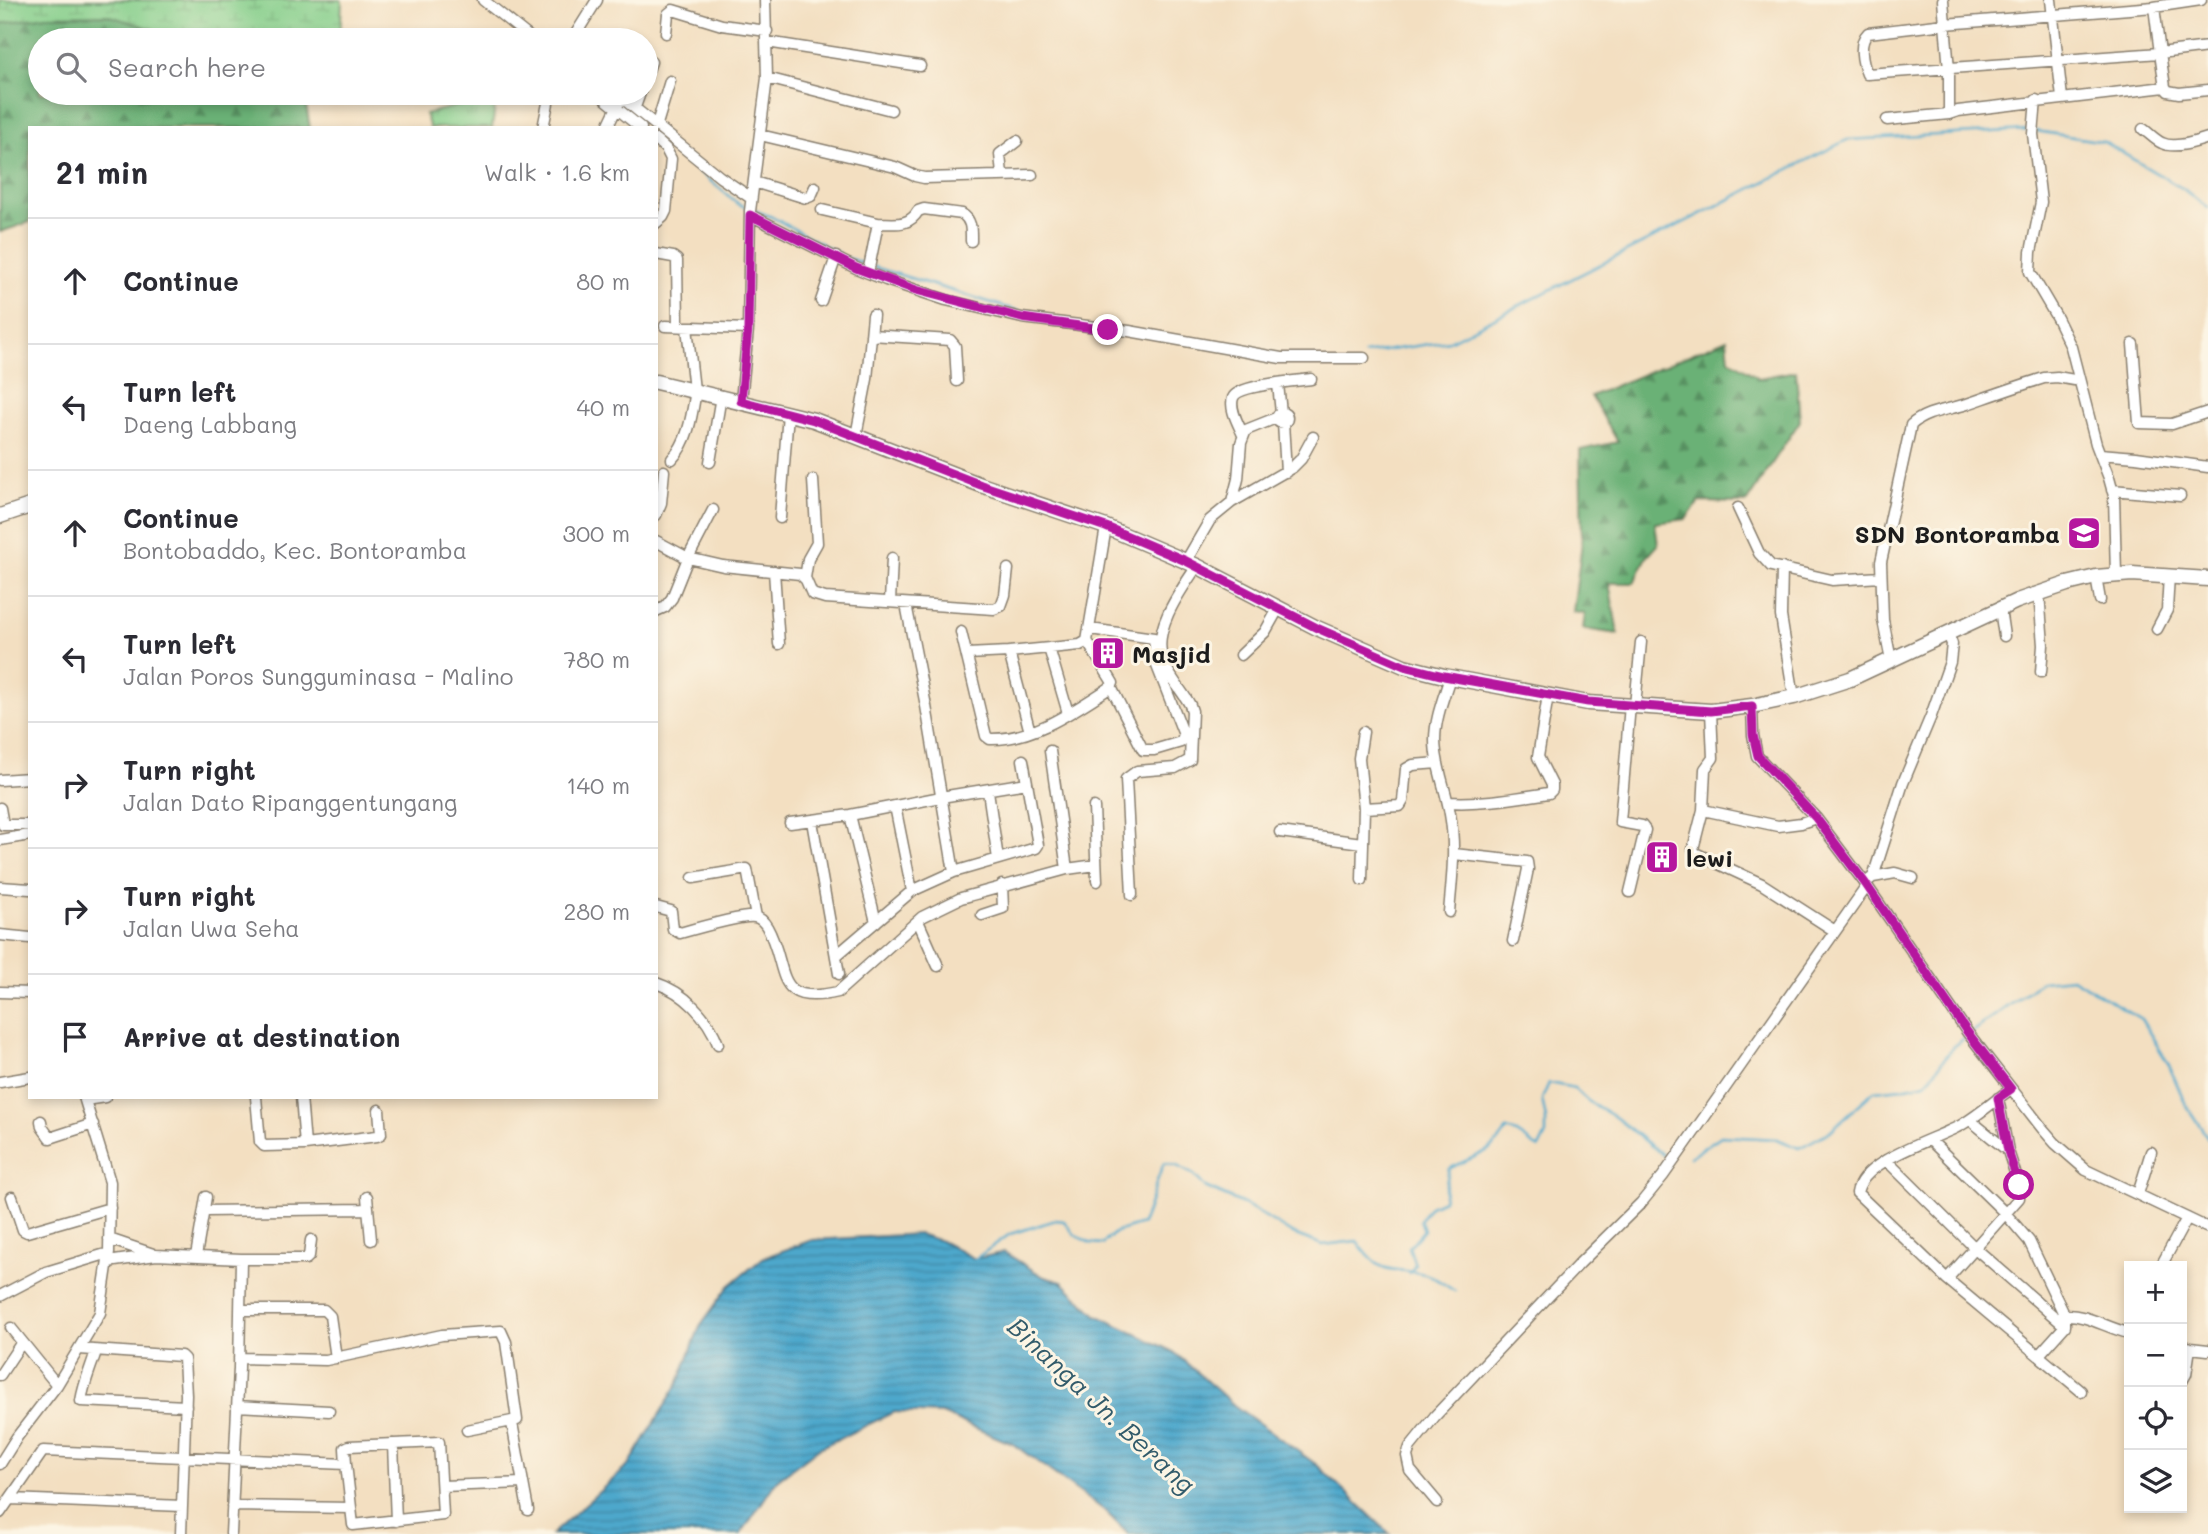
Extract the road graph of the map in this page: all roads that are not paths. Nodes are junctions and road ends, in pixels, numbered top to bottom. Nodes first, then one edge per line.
1 (483, 0) edge
2 (597, 0) edge
3 (765, 0) edge
4 (1943, 0) edge
5 (2051, 0) edge
6 (2201, 0) edge
7 (2154, 7) junction
8 (2053, 15) junction
9 (1945, 24) junction
10 (518, 28) edge
11 (580, 28) edge
12 (666, 33) dead end
13 (767, 36) junction
14 (2208, 47) edge
15 (2160, 52) junction
16 (2057, 61) junction
17 (920, 66) dead end
18 (1949, 69) junction
19 (767, 78) junction
20 (670, 81) dead end
21 (2165, 87) junction
22 (2208, 90) edge
23 (2062, 98) junction
24 (2036, 100) junction
25 (548, 105) edge
26 (617, 105) edge
27 (622, 105) edge
28 (630, 105) edge
29 (635, 107) joint
30 (891, 110) dead end
31 (1949, 114) junction
32 (1887, 120) dead end
33 (657, 124) junction
34 (543, 126) edge
35 (608, 126) edge
36 (639, 126) edge
37 (2143, 129) dead end
38 (760, 135) junction
39 (2208, 138) edge
40 (1017, 141) dead end
41 (658, 142) edge
42 (1002, 175) junction
43 (1032, 175) dead end
44 (754, 183) junction
45 (815, 187) dead end
46 (750, 206) junction
47 (822, 210) dead end
48 (658, 222) edge
49 (878, 223) junction
50 (971, 241) dead end
51 (658, 254) edge
52 (836, 257) junction
53 (869, 268) junction
54 (821, 301) dead end
55 (873, 315) dead end
56 (665, 326) dead end
57 (683, 326) junction
58 (748, 329) junction
59 (871, 335) junction
60 (2133, 344) dead end
61 (1364, 358) dead end
62 (1311, 379) dead end
63 (2074, 380) dead end
64 (658, 382) edge
65 (957, 382) dead end
66 (1278, 384) junction
67 (695, 390) junction
68 (721, 396) junction
69 (741, 401) junction
70 (2208, 412) edge
71 (788, 413) junction
72 (1280, 418) junction
73 (1243, 435) junction
74 (856, 436) junction
75 (1313, 437) dead end
76 (2100, 454) junction
77 (672, 459) dead end
78 (710, 462) dead end
79 (2208, 467) edge
80 (664, 471) dead end
81 (1286, 472) junction
82 (813, 480) dead end
83 (2112, 490) junction
84 (2180, 496) dead end
85 (1232, 502) junction
86 (28, 507) edge
87 (1738, 508) dead end
88 (658, 510) edge
89 (713, 510) dead end
90 (0, 516) edge
91 (780, 518) dead end
92 (1106, 527) junction
93 (658, 542) edge
94 (688, 558) junction
95 (892, 558) dead end
96 (1191, 563) junction
97 (1782, 568) junction
98 (1008, 569) dead end
99 (774, 571) junction
100 (2116, 575) junction
101 (2169, 575) junction
102 (1881, 577) junction
103 (2096, 577) junction
104 (805, 578) junction
105 (2208, 579) edge
106 (2039, 593) junction
107 (2100, 600) dead end
108 (890, 602) junction
109 (906, 604) junction
110 (1278, 609) junction
111 (2000, 609) junction
112 (658, 610) edge
113 (1090, 629) junction
114 (2157, 629) dead end
115 (961, 632) dead end
116 (1948, 634) junction
117 (2004, 635) dead end
118 (1087, 641) junction
119 (1641, 642) dead end
120 (779, 644) dead end
121 (1049, 648) junction
122 (1009, 652) junction
123 (967, 654) junction
124 (1241, 655) dead end
125 (1891, 660) junction
126 (2041, 672) dead end
127 (1450, 677) junction
128 (1111, 687) junction
129 (1548, 695) junction
130 (1794, 697) junction
131 (1633, 706) junction
132 (1752, 706) junction
133 (1711, 711) junction
134 (1068, 713) junction
135 (1030, 732) junction
136 (1363, 733) dead end
137 (1049, 751) dead end
138 (1023, 760) dead end
139 (1438, 763) junction
140 (28, 778) edge
141 (0, 780) edge
142 (1027, 783) junction
143 (988, 790) junction
144 (941, 797) junction
145 (1448, 802) junction
146 (895, 806) junction
147 (1094, 807) dead end
148 (0, 808) edge
149 (1364, 808) junction
150 (1703, 810) junction
151 (850, 815) junction
152 (812, 821) junction
153 (1809, 821) junction
154 (790, 823) dead end
155 (2, 825) edge
156 (28, 825) edge
157 (1280, 832) dead end
158 (28, 835) edge
159 (0, 840) edge
160 (1362, 842) junction
161 (1454, 855) junction
162 (998, 859) junction
163 (1096, 865) junction
164 (1067, 869) junction
165 (954, 872) junction
166 (693, 878) dead end
167 (1913, 878) dead end
168 (1363, 880) dead end
169 (1097, 881) dead end
170 (1869, 882) junction
171 (1002, 885) junction
172 (0, 887) edge
173 (28, 889) edge
174 (912, 891) junction
175 (1630, 892) dead end
176 (1132, 895) dead end
177 (658, 908) edge
178 (1448, 912) dead end
179 (982, 915) dead end
180 (756, 917) junction
181 (918, 921) junction
182 (876, 922) junction
183 (1835, 931) junction
184 (0, 935) edge
185 (28, 938) edge
186 (1513, 941) dead end
187 (837, 955) junction
188 (938, 966) dead end
189 (839, 974) dead end
190 (658, 984) edge
191 (0, 992) edge
192 (28, 993) edge
193 (718, 1044) dead end
194 (28, 1077) edge
195 (0, 1082) edge
196 (2011, 1089) junction
197 (1998, 1098) junction
198 (85, 1099) edge
199 (256, 1099) edge
200 (301, 1099) edge
201 (379, 1110) dead end
202 (1970, 1120) junction
203 (41, 1121) dead end
204 (93, 1124) junction
205 (1930, 1140) junction
206 (305, 1145) junction
207 (2008, 1151) junction
208 (2151, 1152) dead end
209 (1886, 1160) junction
210 (2138, 1194) junction
211 (367, 1196) dead end
212 (12, 1197) dead end
213 (206, 1197) dead end
214 (110, 1208) junction
215 (367, 1209) junction
216 (205, 1211) junction
217 (2005, 1213) junction
218 (2188, 1218) junction
219 (2208, 1228) edge
220 (109, 1239) junction
221 (311, 1240) dead end
222 (371, 1240) dead end
223 (1975, 1248) junction
224 (156, 1255) junction
225 (196, 1256) junction
226 (108, 1258) junction
227 (241, 1259) junction
228 (2164, 1261) edge
229 (1947, 1279) junction
230 (0, 1296) edge
231 (240, 1310) junction
232 (2064, 1321) junction
233 (11, 1328) dead end
234 (2124, 1331) edge
235 (22, 1342) junction
236 (2187, 1346) edge
237 (79, 1349) junction
238 (2208, 1350) edge
239 (96, 1351) junction
240 (2039, 1355) junction
241 (239, 1358) junction
242 (336, 1358) junction
243 (0, 1375) edge
244 (57, 1385) junction
245 (2081, 1391) dead end
246 (186, 1406) junction
247 (237, 1406) junction
248 (329, 1410) dead end
249 (512, 1423) junction
250 (467, 1430) dead end
251 (393, 1444) junction
252 (184, 1455) junction
253 (234, 1458) junction
254 (0, 1464) edge
255 (346, 1464) junction
256 (523, 1483) junction
257 (442, 1486) junction
258 (11, 1499) junction
259 (1437, 1502) dead end
260 (182, 1506) junction
261 (232, 1506) junction
262 (350, 1508) junction
263 (528, 1510) dead end
264 (0, 1513) edge
265 (396, 1521) junction
266 (181, 1534) edge
267 (231, 1534) edge

1 - 10 street
2 - 11 street
3 - 13 street
4 - 9 street
5 - 8 street
6 - 7 street
7 - 8 street
7 - 15 street
8 - 9 street
8 - 16 street
9 - 18 street
9 - 18 street
12 - 13 street
13 - 17 street
13 - 19 street
14 - 15 street
15 - 16 street
15 - 21 street
16 - 18 street
16 - 23 street
18 - 31 street
19 - 30 street
19 - 38 street
20 - 33 street
21 - 22 street
21 - 23 street
23 - 24 street
24 - 31 street
24 - 76 street
25 - 34 street
26 - 35 street
27 - 36 street
28 - 29 street
29 - 33 street
31 - 32 street
33 - 46 street
37 - 39 street
38 - 42 street
38 - 44 street
40 - 42 street
41 - 48 street
42 - 43 street
44 - 45 street
44 - 46 street
46 - 52 street
46 - 58 street
47 - 49 street
49 - 50 street
49 - 53 street
51 - 57 street
52 - 53 street
52 - 54 street
53 - 61 street
55 - 59 street
56 - 57 street
57 - 58 street
57 - 67 street
58 - 69 street
59 - 65 street
59 - 74 street
60 - 70 street
62 - 66 street
63 - 102 street
64 - 67 main road
66 - 72 street
66 - 73 street
67 - 68 main road
67 - 77 street
68 - 69 main road
68 - 78 street
69 - 71 main road
71 - 74 main road
71 - 91 street
72 - 73 street
72 - 81 street
73 - 85 street
74 - 92 main road
75 - 81 street
76 - 79 street
76 - 83 street
80 - 88 street
81 - 85 street
82 - 104 street
83 - 84 street
83 - 100 street
85 - 96 street
86 - 90 main road
87 - 97 street
89 - 94 street
92 - 96 main road
92 - 113 street
93 - 94 street
94 - 99 street
94 - 112 street
95 - 108 street
96 - 110 main road
96 - 176 street
97 - 102 street
97 - 130 street
98 - 109 street
99 - 104 street
99 - 120 street
100 - 101 main road
100 - 103 main road
101 - 105 main road
101 - 114 street
102 - 125 street
103 - 106 main road
103 - 107 street
104 - 108 street
106 - 111 main road
106 - 126 street
108 - 109 street
109 - 144 street
110 - 124 street
110 - 127 main road
111 - 116 main road
111 - 117 street
113 - 118 street
113 - 128 street
115 - 123 street
116 - 125 main road
116 - 170 street
118 - 121 street
118 - 128 street
119 - 131 street
121 - 122 street
121 - 134 street
122 - 123 street
122 - 135 street
123 - 135 street
125 - 130 main road
127 - 129 main road
127 - 139 street
128 - 134 street
129 - 131 main road
129 - 145 street
130 - 132 main road
131 - 133 main road
131 - 175 street
132 - 133 main road
132 - 153 street
133 - 150 street
134 - 135 street
136 - 149 street
137 - 164 street
138 - 142 street
139 - 145 street
139 - 149 street
140 - 141 street
142 - 143 street
142 - 162 street
143 - 144 street
143 - 162 street
144 - 146 street
144 - 165 street
145 - 161 street
146 - 151 street
146 - 174 street
147 - 163 street
148 - 155 street
149 - 160 street
150 - 153 street
150 - 183 street
151 - 152 street
151 - 182 street
152 - 154 street
152 - 187 street
153 - 170 street
155 - 156 street
157 - 160 street
158 - 159 street
160 - 168 street
161 - 178 street
161 - 186 street
162 - 165 street
163 - 164 street
163 - 169 street
164 - 171 street
165 - 174 street
166 - 180 street
167 - 170 street
170 - 183 street
170 - 196 street
171 - 179 street
171 - 181 street
172 - 173 street
174 - 182 street
177 - 180 street
180 - 181 street
181 - 188 street
182 - 187 street
183 - 259 street
184 - 185 street
187 - 189 street
190 - 193 street
191 - 192 street
194 - 195 street
196 - 197 street
196 - 210 street
197 - 202 street
197 - 207 street
198 - 204 street
199 - 206 street
200 - 206 street
201 - 206 street
202 - 205 street
202 - 207 street
203 - 204 street
204 - 214 street
205 - 209 street
205 - 217 street
207 - 217 street
208 - 210 street
209 - 223 street
209 - 229 street
210 - 218 street
211 - 215 street
212 - 214 street
213 - 216 street
214 - 220 street
215 - 216 street
215 - 222 street
216 - 225 street
217 - 223 street
217 - 232 street
218 - 219 street
218 - 228 street
220 - 224 street
220 - 226 street
221 - 227 street
223 - 229 street
223 - 232 street
224 - 225 street
224 - 226 street
225 - 227 street
226 - 230 street
226 - 237 street
227 - 231 street
229 - 240 street
231 - 241 street
231 - 242 street
232 - 234 street
232 - 240 street
233 - 235 street
235 - 243 street
235 - 244 street
236 - 238 street
237 - 239 street
237 - 244 street
239 - 246 street
239 - 246 street
240 - 245 street
241 - 242 street
241 - 247 street
242 - 249 street
244 - 254 street
246 - 252 street
247 - 248 street
247 - 253 street
249 - 250 street
249 - 256 street
251 - 255 street
251 - 257 street
251 - 265 street
252 - 253 street
252 - 258 street
252 - 260 street
253 - 255 street
253 - 261 street
255 - 262 street
256 - 257 street
256 - 263 street
257 - 265 street
258 - 260 street
258 - 264 street
260 - 266 street
261 - 262 street
261 - 267 street
262 - 265 street

